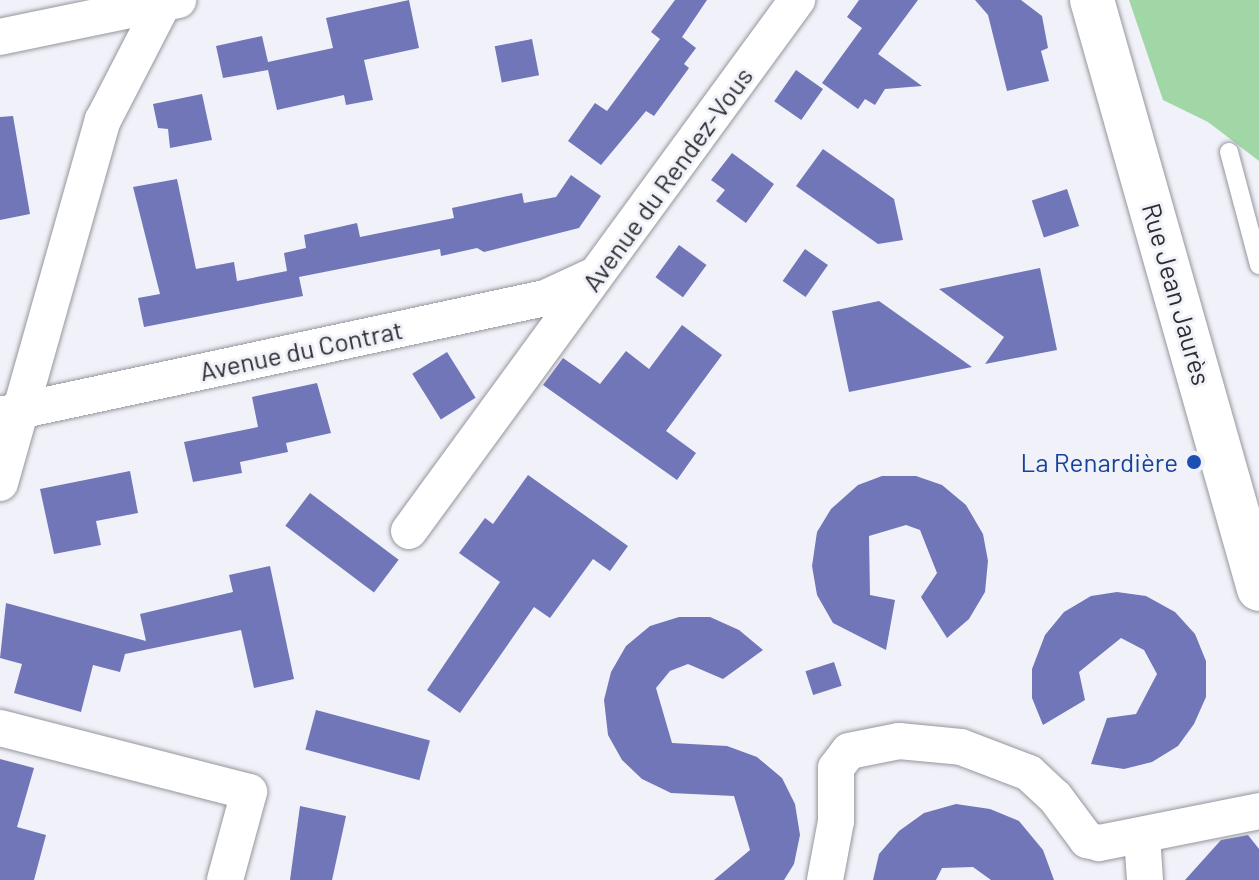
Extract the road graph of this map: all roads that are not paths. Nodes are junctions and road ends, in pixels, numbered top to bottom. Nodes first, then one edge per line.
1 (797, 0) edge
2 (1092, 0) edge
3 (169, 1) edge
4 (0, 37) edge
5 (1229, 152) dead end
6 (1259, 265) edge
7 (598, 274) junction
8 (10, 413) edge
9 (0, 483) edge
10 (409, 531) dead end
11 (1259, 589) edge
12 (0, 728) edge
13 (1259, 811) edge
14 (1142, 836) junction
15 (225, 880) edge
16 (825, 880) edge
17 (1145, 880) edge

1 - 7 street, Avenue du Rendez-Vous
2 - 11 street, Rue Jean Jaurès
3 - 4 street
3 - 8 street
5 - 6 lane
7 - 8 street, Avenue du Contrat
7 - 10 street, Avenue du Rendez-Vous
8 - 9 street
12 - 15 street
13 - 14 street
14 - 16 street
14 - 17 street

